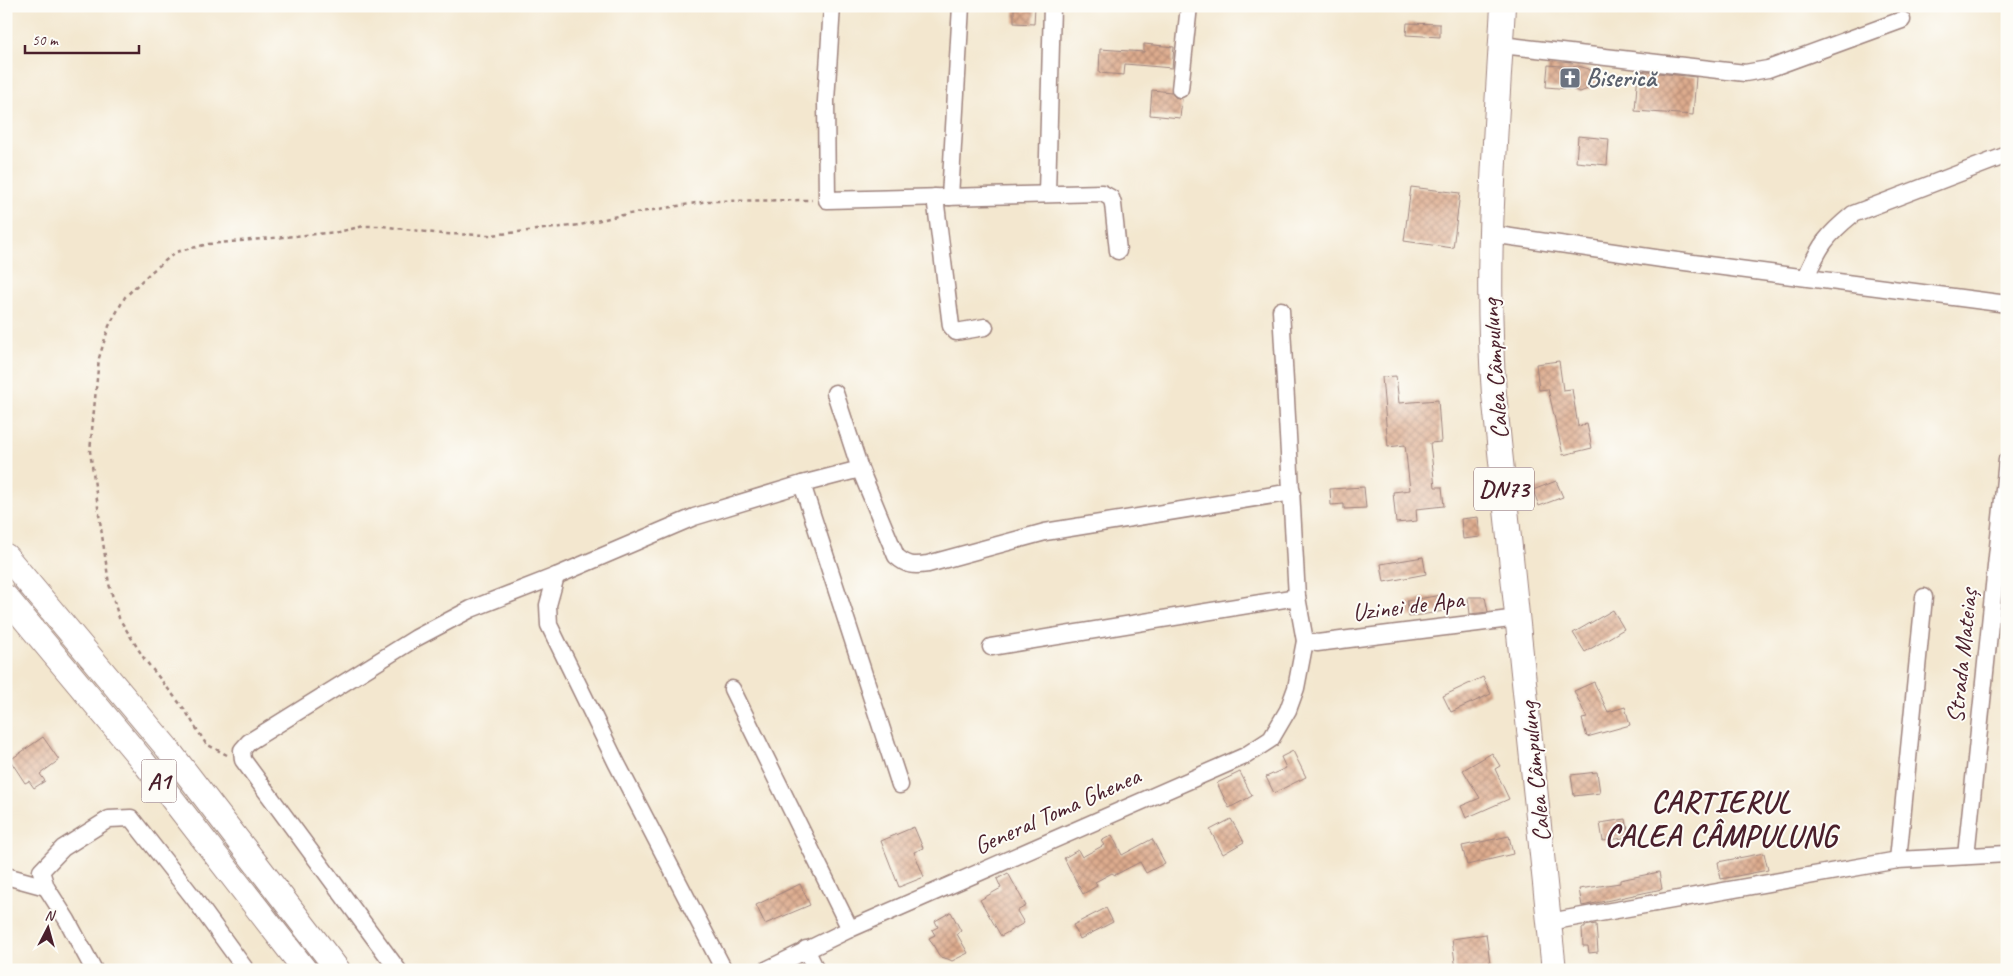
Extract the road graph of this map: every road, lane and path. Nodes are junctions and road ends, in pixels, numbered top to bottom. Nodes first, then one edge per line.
1 (832, 6) edge
2 (962, 6) edge
3 (1052, 6) edge
4 (1189, 6) edge
5 (1503, 6) edge
6 (1902, 20) dead end
7 (1501, 45) junction
8 (1180, 89) dead end
9 (2007, 155) edge
10 (1047, 194) junction
11 (942, 197) junction
12 (827, 200) junction
13 (1491, 234) junction
14 (1118, 251) dead end
15 (1806, 277) junction
16 (2007, 304) edge
17 (1281, 310) dead end
18 (985, 327) dead end
19 (835, 393) dead end
20 (2007, 460) edge
21 (860, 469) junction
22 (802, 484) junction
23 (1292, 492) junction
24 (6, 556) edge
25 (556, 576) junction
26 (6, 597) edge
27 (1297, 597) junction
28 (1924, 597) dead end
29 (1518, 618) junction
30 (1305, 641) junction
31 (991, 647) dead end
32 (732, 689) dead end
33 (243, 760) junction
34 (900, 785) dead end
35 (2007, 854) edge
36 (1966, 856) junction
37 (1898, 860) junction
38 (6, 876) edge
39 (46, 887) junction
40 (1549, 922) junction
41 (850, 929) junction
42 (806, 949) junction
43 (94, 970) edge
44 (246, 970) edge
45 (305, 970) edge
46 (338, 970) edge
47 (398, 970) edge
48 (724, 970) edge
49 (766, 970) edge
50 (816, 970) edge
51 (1554, 970) edge

1 - 12 street
2 - 11 street
3 - 10 street
4 - 8 street
5 - 7 highway, Calea Câmpulung / DN73
6 - 7 street
7 - 13 highway, Calea Câmpulung / DN73
9 - 15 street
10 - 11 street
10 - 14 street
11 - 12 street
11 - 18 street
12 - 33 path
13 - 15 street
13 - 29 highway, Calea Câmpulung / DN73
15 - 16 street
17 - 23 street
19 - 21 street
20 - 36 street, Strada Mateiaș
21 - 22 street
21 - 23 street
22 - 25 street
22 - 34 street
23 - 27 street
24 - 46 highway, A1
25 - 33 street
25 - 48 street
26 - 45 highway, A1
27 - 30 street
27 - 31 street
28 - 37 street, Strada Mateiaș
29 - 30 street, Uzinei de Apa
29 - 40 highway, Calea Câmpulung / DN73
30 - 41 street, General Toma Ghenea
32 - 41 street
33 - 47 street
35 - 36 street
36 - 37 street
37 - 40 street
38 - 39 street
39 - 43 street
39 - 44 street
40 - 51 highway, Calea Câmpulung / DN73
41 - 42 street, General Toma Ghenea
42 - 49 street, General Toma Ghenea
42 - 50 street

